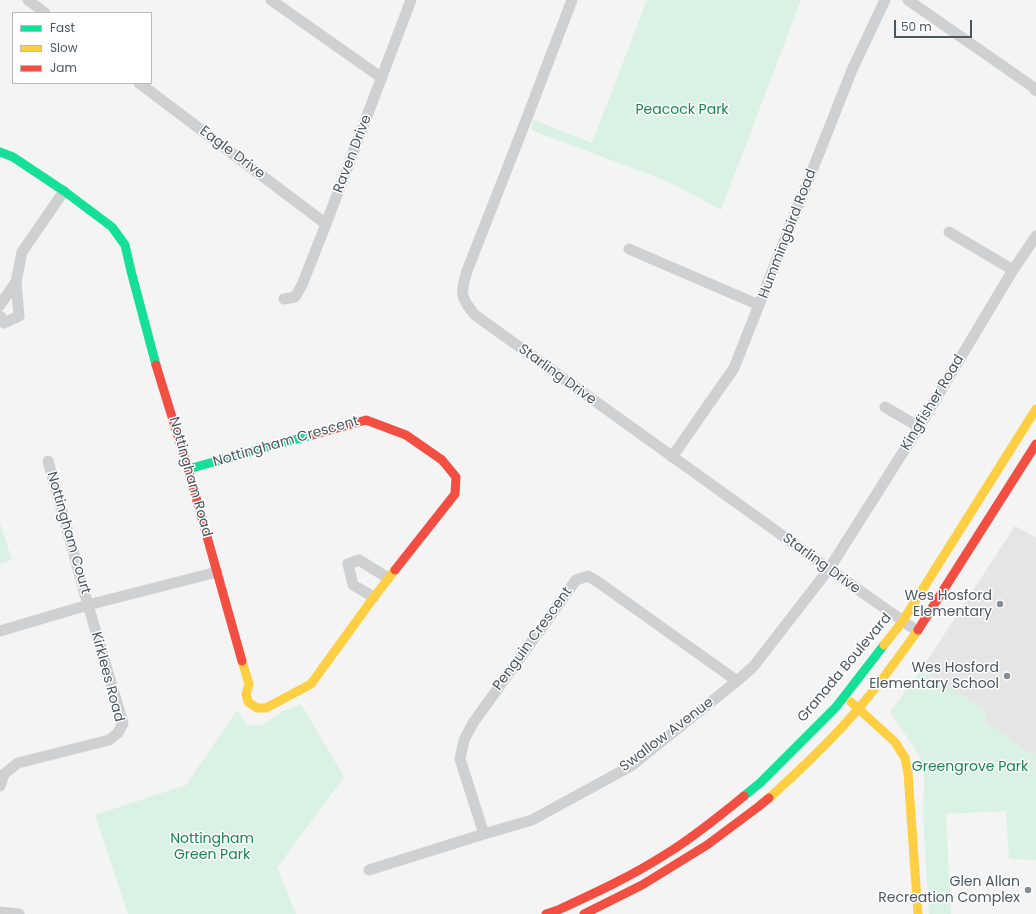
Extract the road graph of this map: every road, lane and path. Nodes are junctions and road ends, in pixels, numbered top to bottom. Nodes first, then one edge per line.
1 (28, 0) edge
2 (271, 0) edge
3 (411, 0) edge
4 (572, 0) edge
5 (885, 0) edge
6 (908, 0) edge
7 (44, 12) edge
8 (382, 78) junction
9 (139, 84) edge
10 (1035, 87) edge
11 (0, 152) edge
12 (64, 191) junction
13 (326, 224) junction
14 (949, 232) dead end
15 (1036, 236) edge
16 (628, 249) dead end
17 (1013, 270) junction
18 (16, 282) junction
19 (284, 299) dead end
20 (0, 305) edge
21 (759, 305) junction
22 (0, 316) edge
23 (885, 407) dead end
24 (1036, 409) edge
25 (919, 427) junction
26 (1036, 444) edge
27 (672, 457) junction
28 (48, 461) dead end
29 (188, 469) junction
30 (829, 569) junction
31 (217, 572) junction
32 (388, 578) junction
33 (374, 597) junction
34 (88, 605) junction
35 (902, 622) junction
36 (0, 632) edge
37 (917, 632) junction
38 (737, 681) junction
39 (844, 696) junction
40 (859, 708) junction
41 (0, 786) edge
42 (484, 834) junction
43 (369, 870) dead end
44 (0, 912) edge
45 (19, 914) edge
46 (546, 914) edge
47 (584, 914) edge
48 (918, 914) edge

1 - 7 street
2 - 8 street
3 - 8 street, Raven Drive
4 - 27 street, Starling Drive
5 - 21 street, Hummingbird Road
6 - 10 street
8 - 13 street, Raven Drive
9 - 13 street, Eagle Drive
11 - 12 street, Nottingham Road
12 - 18 street
12 - 29 street, Nottingham Road
13 - 19 street, Raven Drive
14 - 17 street
15 - 17 street, Kingfisher Road
16 - 21 street
17 - 25 street, Kingfisher Road
18 - 20 street
18 - 22 street
21 - 27 street, Hummingbird Road
23 - 25 street
24 - 35 street, Granada Boulevard
25 - 30 street, Kingfisher Road
26 - 37 street
27 - 30 street, Starling Drive
28 - 34 street, Nottingham Court
29 - 31 street, Nottingham Road
29 - 32 street, Nottingham Crescent
30 - 35 street, Starling Drive
30 - 38 street, Swallow Avenue
31 - 33 street, Nottingham Crescent
31 - 34 street
32 - 33 street, Nottingham Crescent
32 - 33 street
34 - 36 street
34 - 41 street, Kirklees Road
35 - 37 street, Starling Drive
35 - 39 street, Granada Boulevard
37 - 40 street
38 - 42 street, Swallow Avenue
38 - 42 street, Penguin Crescent
39 - 40 street
39 - 46 street, Granada Boulevard
40 - 47 street
40 - 48 street
42 - 43 street, Swallow Avenue
44 - 45 street

